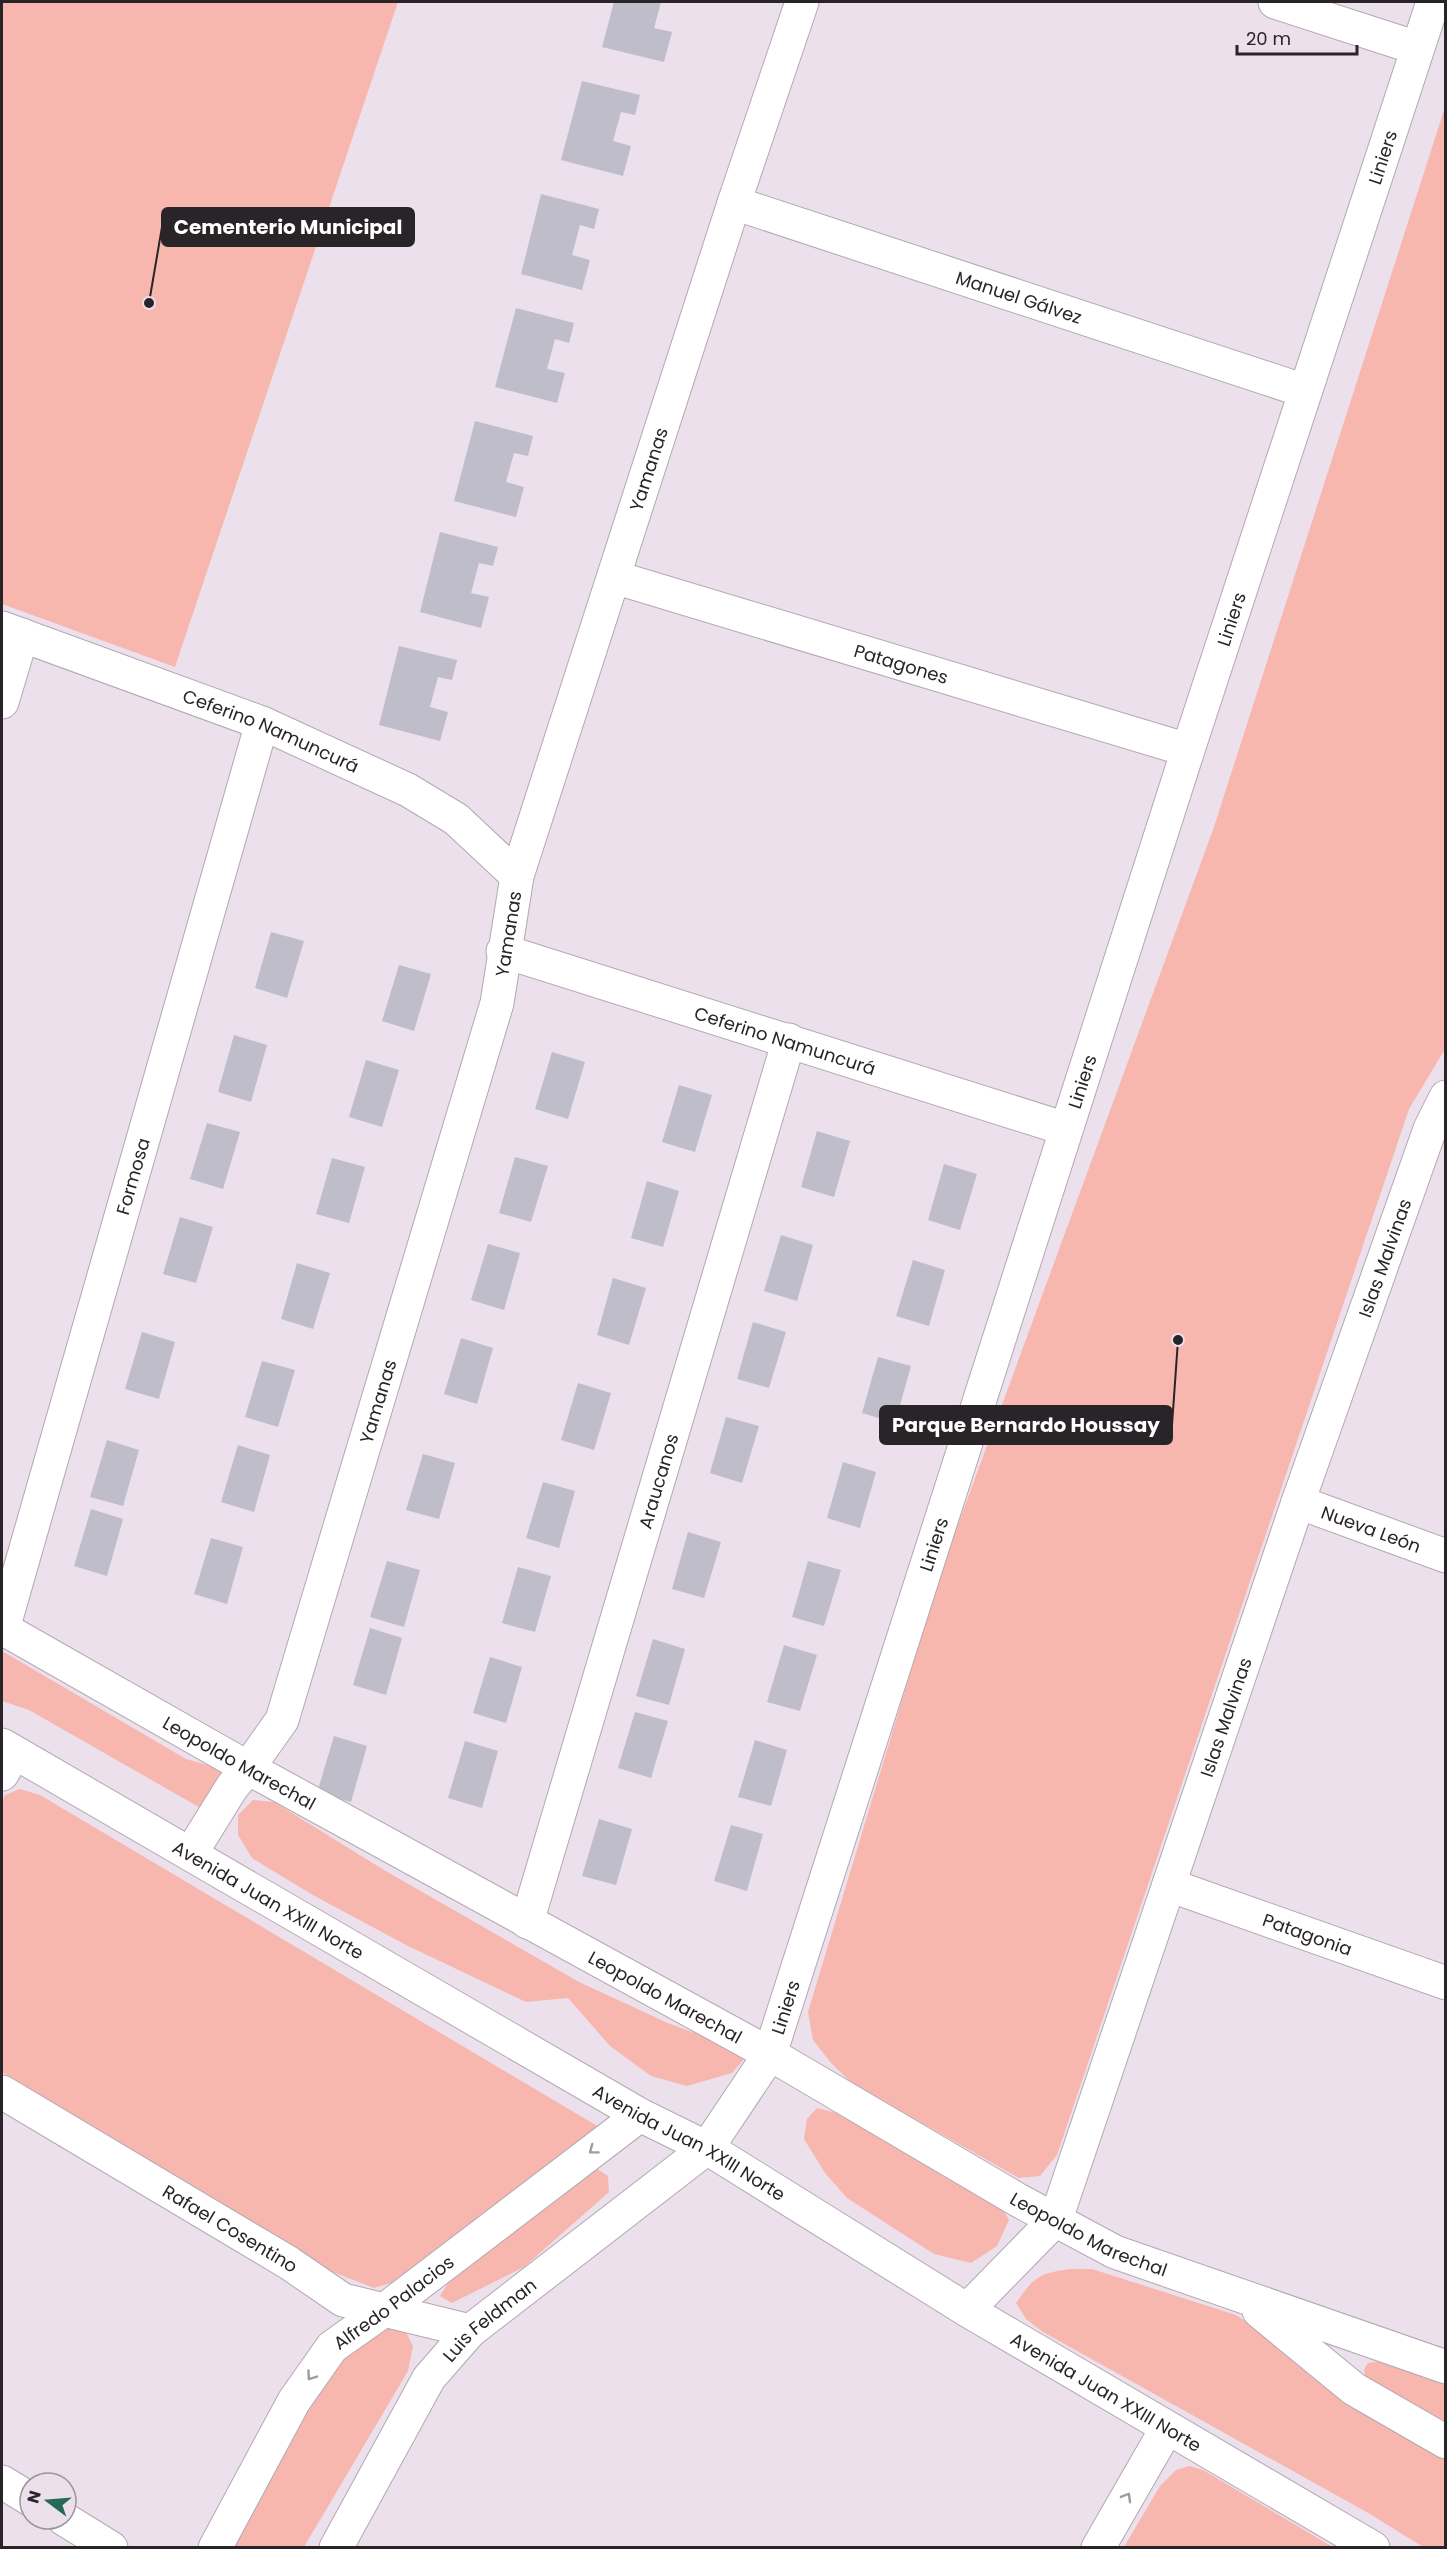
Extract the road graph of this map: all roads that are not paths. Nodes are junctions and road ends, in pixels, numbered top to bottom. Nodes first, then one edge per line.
1 (802, 2) edge
2 (1275, 2) edge
3 (1433, 2) edge
4 (1417, 48) junction
5 (734, 203) junction
6 (1305, 391) junction
7 (614, 577) junction
8 (12, 632) edge
9 (2, 702) edge
10 (262, 723) junction
11 (1188, 750) junction
12 (516, 876) junction
13 (503, 951) junction
14 (789, 1040) junction
15 (1446, 1097) edge
16 (1066, 1129) junction
17 (1298, 1502) junction
18 (1446, 1556) edge
19 (2, 1628) edge
20 (6, 1757) edge
21 (248, 1768) junction
22 (191, 1853) junction
23 (1169, 1885) junction
24 (527, 1922) junction
25 (1446, 1983) edge
26 (770, 2054) junction
27 (2, 2092) edge
28 (640, 2115) junction
29 (707, 2148) junction
30 (1056, 2219) junction
31 (1242, 2297) junction
32 (967, 2310) junction
33 (383, 2311) junction
34 (470, 2331) junction
35 (1446, 2367) edge
36 (1167, 2428) junction
37 (1446, 2442) edge
38 (2, 2482) edge
39 (18, 2492) edge
40 (78, 2527) edge
41 (111, 2547) edge
42 (215, 2547) edge
43 (336, 2547) edge
44 (1098, 2547) edge
45 (1373, 2547) edge

1 - 5 street, Yamanas
2 - 4 street
3 - 4 street, Liniers
4 - 6 street, Liniers
5 - 6 street, Manuel Gálvez
5 - 7 street, Yamanas
6 - 11 street, Liniers
7 - 11 street, Patagones
7 - 12 street, Yamanas
8 - 9 street
8 - 10 street, Ceferino Namuncurá
10 - 12 street, Ceferino Namuncurá
10 - 19 street, Formosa
11 - 16 street, Liniers
12 - 13 street, Yamanas
13 - 14 street, Ceferino Namuncurá
13 - 21 street, Yamanas
14 - 16 street, Ceferino Namuncurá
14 - 24 street, Araucanos
15 - 17 street, Islas Malvinas
16 - 26 street, Liniers
17 - 18 street, Nueva León
17 - 23 street, Islas Malvinas
19 - 21 street, Leopoldo Marechal
20 - 22 street, Avenida Juan XXIII Norte
21 - 22 street, Yamanas
21 - 24 street, Leopoldo Marechal
22 - 28 street, Avenida Juan XXIII Norte
23 - 25 street, Patagonia
23 - 30 street, Islas Malvinas
24 - 26 street, Leopoldo Marechal
26 - 29 street, Liniers
26 - 30 street, Leopoldo Marechal
27 - 33 street, Rafael Cosentino
28 - 29 street, Avenida Juan XXIII Norte
28 -> 33 street, Alfredo Palacios
29 - 32 street, Avenida Juan XXIII Norte
29 - 34 street, Luis Feldman
30 - 31 street, Leopoldo Marechal
30 - 32 street, Islas Malvinas
31 - 35 street, Leopoldo Marechal
31 - 37 street
32 - 36 street, Avenida Juan XXIII Norte
33 - 34 street, Rafael Cosentino
33 -> 42 street, Alfredo Palacios
34 - 43 street, Luis Feldman
44 -> 36 street
36 - 45 street, Avenida Juan XXIII Norte
38 - 39 street
40 - 41 street

